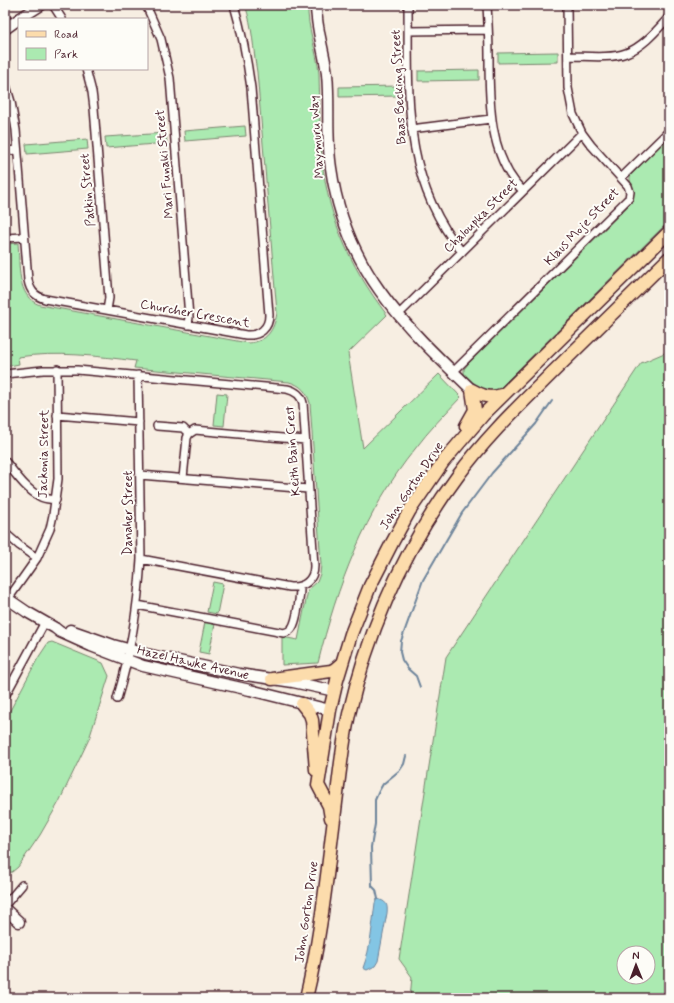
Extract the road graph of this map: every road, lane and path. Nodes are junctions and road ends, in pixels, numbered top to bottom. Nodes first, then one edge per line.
1 (41, 5) edge
2 (54, 5) edge
3 (146, 5) edge
4 (234, 5) edge
5 (316, 5) edge
6 (408, 5) edge
7 (488, 5) edge
8 (567, 5) edge
9 (21, 18) edge
10 (61, 18) edge
11 (669, 18) edge
12 (18, 19) edge
13 (7, 24) edge
14 (488, 30) junction
15 (408, 31) junction
16 (568, 56) junction
17 (86, 70) edge
18 (5, 82) edge
19 (8, 103) edge
20 (491, 119) junction
21 (411, 129) junction
22 (669, 131) edge
23 (582, 134) junction
24 (17, 150) junction
25 (5, 152) edge
26 (621, 178) junction
27 (523, 192) junction
28 (669, 232) edge
29 (24, 236) junction
30 (5, 238) edge
31 (462, 252) junction
32 (669, 258) edge
33 (107, 310) junction
34 (398, 315) junction
35 (188, 325) junction
36 (57, 369) junction
37 (453, 372) junction
38 (5, 374) edge
39 (138, 375) junction
40 (472, 390) junction
41 (502, 395) junction
42 (57, 415) junction
43 (139, 422) junction
44 (157, 426) dead end
45 (189, 434) junction
46 (465, 435) junction
47 (305, 440) junction
48 (5, 461) edge
49 (140, 475) junction
50 (183, 478) junction
51 (308, 489) junction
52 (56, 500) junction
53 (5, 532) edge
54 (37, 558) junction
55 (141, 559) junction
56 (300, 587) junction
57 (6, 598) edge
58 (137, 605) junction
59 (45, 622) junction
60 (55, 628) junction
61 (130, 650) junction
62 (127, 661) junction
63 (342, 663) junction
64 (272, 679) junction
65 (335, 691) junction
66 (354, 695) junction
67 (5, 696) edge
68 (118, 699) dead end
69 (302, 704) junction
70 (330, 710) junction
71 (349, 714) junction
72 (318, 785) junction
73 (333, 829) junction
74 (22, 885) dead end
75 (5, 905) edge
76 (5, 909) edge
77 (19, 922) dead end
78 (306, 998) edge

1 - 9 street
2 - 10 street
3 - 35 street, Mari Funaki Street
4 - 35 street, Churcher Crescent
5 - 34 street, Maymuru Way
6 - 15 street, Baas Becking Street
7 - 14 street
8 - 16 street, Klaus Moje Street
11 - 16 street
12 - 13 street
14 - 15 street
14 - 20 street
15 - 21 street, Baas Becking Street
16 - 23 street, Klaus Moje Street
17 - 33 street, Patkin Street
18 - 19 street, Churcher Crescent
19 - 24 street, Churcher Crescent
20 - 21 street
20 - 27 street
21 - 31 street, Baas Becking Street
22 - 26 street
23 - 26 street, Klaus Moje Street
23 - 27 street, Chaloupka Street
24 - 25 street
24 - 29 street, Churcher Crescent
26 - 37 street, Klaus Moje Street
27 - 31 street, Chaloupka Street
28 - 41 main road, John Gorton Drive
29 - 30 street
29 - 33 street, Churcher Crescent
31 - 34 street, Chaloupka Street
32 - 66 main road, John Gorton Drive
33 - 35 street, Churcher Crescent
34 - 37 street, Maymuru Way
36 - 38 street, Keith Bain Crest
36 - 39 street, Keith Bain Crest
36 - 42 street, Jackonia Street
37 - 40 street, Maymuru Way
39 - 43 street, Danaher Street
39 - 47 street, Keith Bain Crest
40 - 41 main road
40 - 46 main road
41 - 46 main road, John Gorton Drive
42 - 43 street
42 - 52 street, Jackonia Street
43 - 49 street, Danaher Street
44 - 45 street
45 - 47 street
45 - 50 street
46 - 63 main road, John Gorton Drive
47 - 51 street, Keith Bain Crest
48 - 52 street
49 - 50 street
49 - 55 street, Danaher Street
50 - 51 street
51 - 56 street, Keith Bain Crest
52 - 54 street, Jackonia Street
53 - 54 street
54 - 57 street, Jackonia Street
55 - 56 street
55 - 58 street, Danaher Street
56 - 58 street
57 - 59 street, Hazel Hawke Avenue
58 - 61 street, Danaher Street
59 - 60 street, Hazel Hawke Avenue
59 - 67 street
60 - 61 street, Hazel Hawke Avenue
60 - 62 street, Hazel Hawke Avenue
61 - 62 street, Danaher Street
61 - 64 street, Hazel Hawke Avenue
62 - 68 street, Danaher Street
62 - 69 street, Hazel Hawke Avenue
63 - 64 main road
63 - 65 main road, John Gorton Drive
64 - 65 street, Hazel Hawke Avenue
65 - 66 main road
65 - 70 main road, John Gorton Drive
66 - 71 main road, John Gorton Drive
69 - 70 street, Hazel Hawke Avenue
69 - 72 main road
70 - 71 main road
70 - 72 main road, John Gorton Drive
71 - 73 main road, John Gorton Drive
72 - 73 main road, John Gorton Drive
73 - 78 main road, John Gorton Drive
74 - 75 street
76 - 77 street

